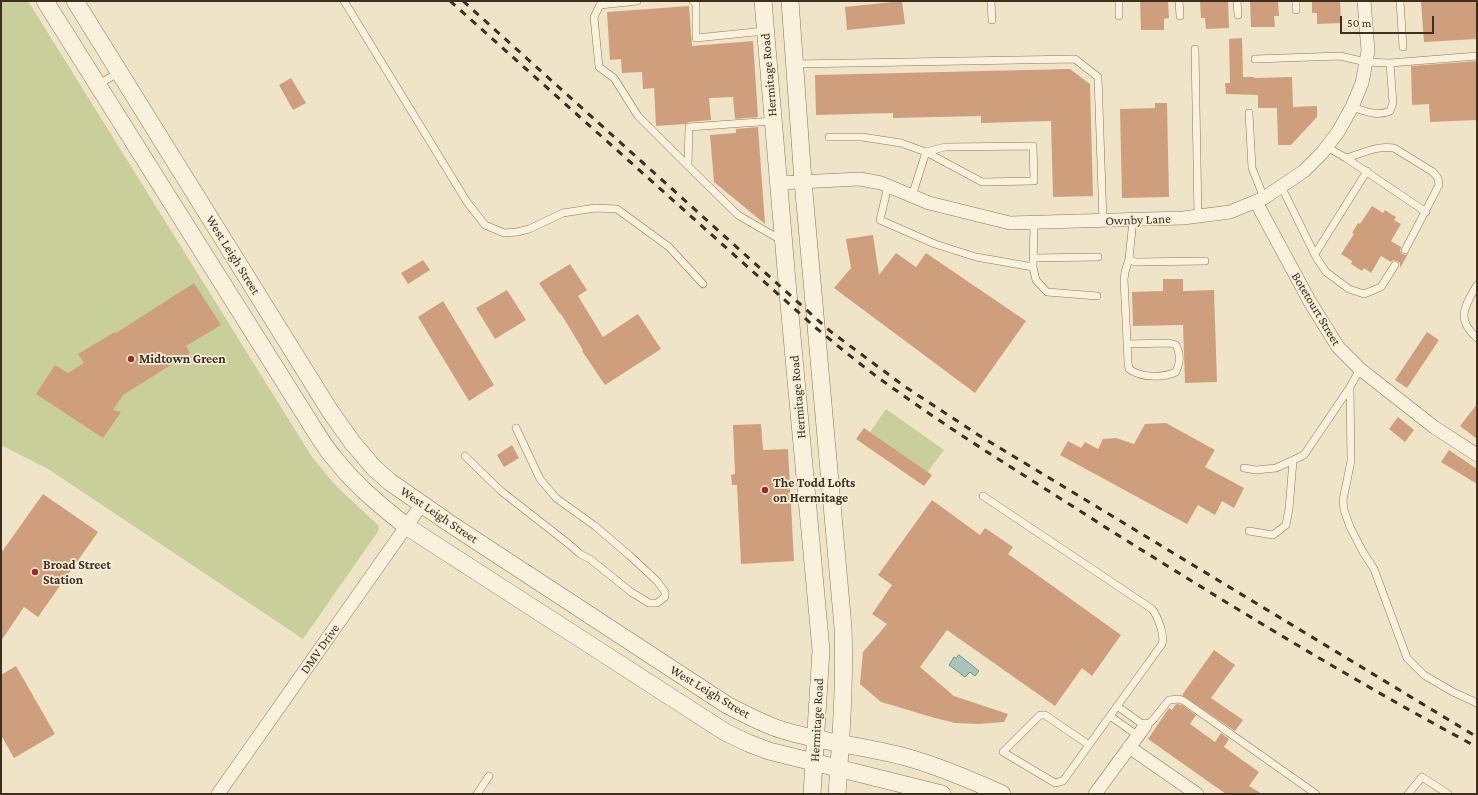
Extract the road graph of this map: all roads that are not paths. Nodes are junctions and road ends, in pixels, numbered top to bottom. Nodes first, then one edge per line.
1 (45, 1) edge
2 (75, 1) edge
3 (344, 1) edge
4 (637, 1) edge
5 (693, 1) edge
6 (763, 1) edge
7 (790, 1) edge
8 (991, 1) edge
9 (1119, 1) edge
10 (1179, 1) edge
11 (1237, 1) edge
12 (1296, 1) edge
13 (1364, 1) edge
14 (1400, 1) edge
15 (1296, 10) dead end
16 (1238, 14) dead end
17 (1119, 16) dead end
18 (1180, 16) dead end
19 (992, 20) dead end
20 (765, 31) junction
21 (1403, 47) dead end
22 (1195, 49) dead end
23 (1477, 56) edge
24 (1255, 59) dead end
25 (1366, 62) junction
26 (1390, 63) junction
27 (794, 64) junction
28 (119, 72) junction
29 (98, 85) junction
30 (1352, 107) junction
31 (1249, 112) dead end
32 (773, 121) junction
33 (829, 137) dead end
34 (1327, 147) junction
35 (926, 152) junction
36 (1346, 158) junction
37 (688, 166) junction
38 (1367, 171) junction
39 (803, 181) junction
40 (778, 183) junction
41 (888, 186) junction
42 (1281, 186) junction
43 (912, 196) junction
44 (1260, 200) junction
45 (1426, 212) junction
46 (1198, 217) junction
47 (1133, 220) junction
48 (1103, 221) junction
49 (1034, 223) junction
50 (783, 241) junction
51 (1405, 250) dead end
52 (1315, 254) junction
53 (1098, 257) dead end
54 (1033, 258) junction
55 (1129, 259) junction
56 (1205, 261) dead end
57 (1395, 265) dead end
58 (1033, 267) junction
59 (703, 284) dead end
60 (1477, 285) edge
61 (1097, 296) dead end
62 (1477, 338) edge
63 (1127, 344) junction
64 (1360, 369) junction
65 (1350, 387) junction
66 (516, 428) dead end
67 (1477, 455) edge
68 (465, 456) dead end
69 (1293, 461) junction
70 (1244, 468) dead end
71 (983, 496) dead end
72 (422, 504) junction
73 (406, 526) junction
74 (1249, 531) dead end
75 (1477, 703) edge
76 (1118, 706) junction
77 (1110, 716) junction
78 (1141, 730) junction
79 (816, 739) junction
80 (841, 744) junction
81 (1089, 745) junction
82 (1129, 747) junction
83 (815, 762) junction
84 (839, 768) junction
85 (489, 776) dead end
86 (218, 794) edge
87 (477, 794) edge
88 (812, 794) edge
89 (837, 794) edge
90 (942, 794) edge
91 (1002, 794) edge
92 (1095, 794) edge
93 (1197, 794) edge
94 (1316, 794) edge
95 (1408, 794) edge
96 (1448, 794) edge

1 - 29 street, West Leigh Street
2 - 28 street, West Leigh Street
3 - 59 lane
4 - 37 lane
5 - 20 lane
6 - 20 street, Hermitage Road
7 - 27 street, Hermitage Road
8 - 19 lane
9 - 17 lane
10 - 18 lane
11 - 16 lane
12 - 15 lane
13 - 25 street, Ownby Lane
14 - 21 lane
20 - 32 street, Hermitage Road
22 - 46 lane
23 - 26 lane
24 - 25 lane
25 - 26 lane
25 - 30 street, Ownby Lane
26 - 30 lane
27 - 39 street, Hermitage Road
27 - 48 lane
28 - 29 lane
28 - 72 street, West Leigh Street
29 - 73 street, West Leigh Street
30 - 34 street, Ownby Lane
31 - 44 lane
32 - 37 lane
32 - 40 street, Hermitage Road
33 - 35 lane
34 - 36 lane
34 - 42 street, Ownby Lane
35 - 35 lane
35 - 43 lane
36 - 38 lane
36 - 45 lane
37 - 50 lane
38 - 45 lane
38 - 52 lane
39 - 40 street, Ownby Lane
39 - 41 street, Ownby Lane
39 - 80 street, Hermitage Road
40 - 50 street, Hermitage Road
41 - 43 street, Ownby Lane
41 - 58 lane
42 - 44 street, Ownby Lane
42 - 52 lane
43 - 49 street, Ownby Lane
44 - 46 street, Ownby Lane
44 - 64 street, Botetourt Street
45 - 51 lane
46 - 47 street, Ownby Lane
47 - 48 street, Ownby Lane
47 - 55 lane
48 - 49 street, Ownby Lane
49 - 54 lane
50 - 79 street, Hermitage Road
52 - 57 lane
53 - 54 lane
54 - 58 lane
55 - 56 lane
55 - 63 lane
58 - 61 lane
60 - 62 lane
63 - 63 lane
64 - 65 lane
64 - 67 street, Botetourt Street
65 - 69 lane
65 - 75 lane
66 - 68 lane
69 - 70 lane
69 - 74 lane
71 - 76 lane
72 - 73 street, DMV Drive
72 - 79 street, West Leigh Street
73 - 83 street, West Leigh Street
73 - 86 street, DMV Drive
76 - 77 lane
76 - 78 lane
77 - 78 lane
77 - 81 lane
78 - 82 street
78 - 94 lane
79 - 80 street, West Leigh Street
79 - 83 street, Hermitage Road
80 - 84 street, Hermitage Road
80 - 91 street, West Leigh Street
81 - 81 lane
82 - 92 street
82 - 93 street
83 - 84 street, West Leigh Street
83 - 88 street, Hermitage Road
84 - 89 street, Hermitage Road
84 - 90 street, West Leigh Street
85 - 87 lane
95 - 96 lane

